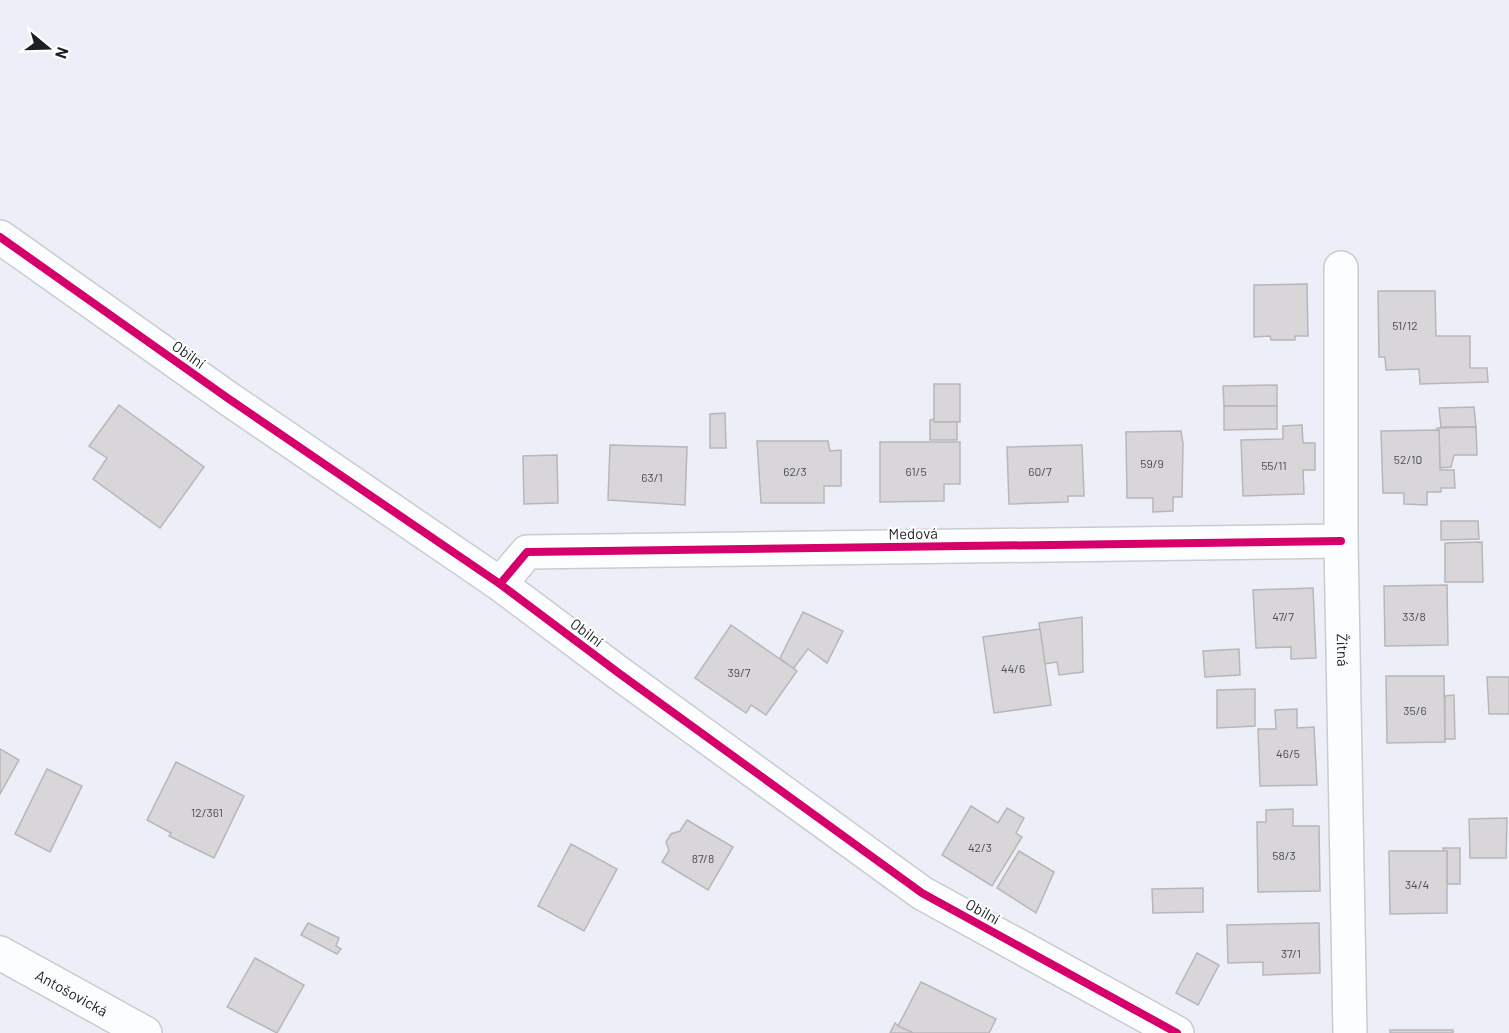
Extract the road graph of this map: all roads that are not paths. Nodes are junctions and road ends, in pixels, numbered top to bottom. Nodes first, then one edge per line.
1 (0, 237) edge
2 (1341, 268) dead end
3 (1341, 541) junction
4 (500, 584) junction
5 (0, 953) edge
6 (1172, 1032) edge
7 (145, 1033) edge
8 (1350, 1033) edge

1 - 4 street, Obilní
2 - 3 street, Žitná
3 - 4 street, Medová
3 - 8 street, Žitná
4 - 6 street, Obilní
5 - 7 street, Antošovická

